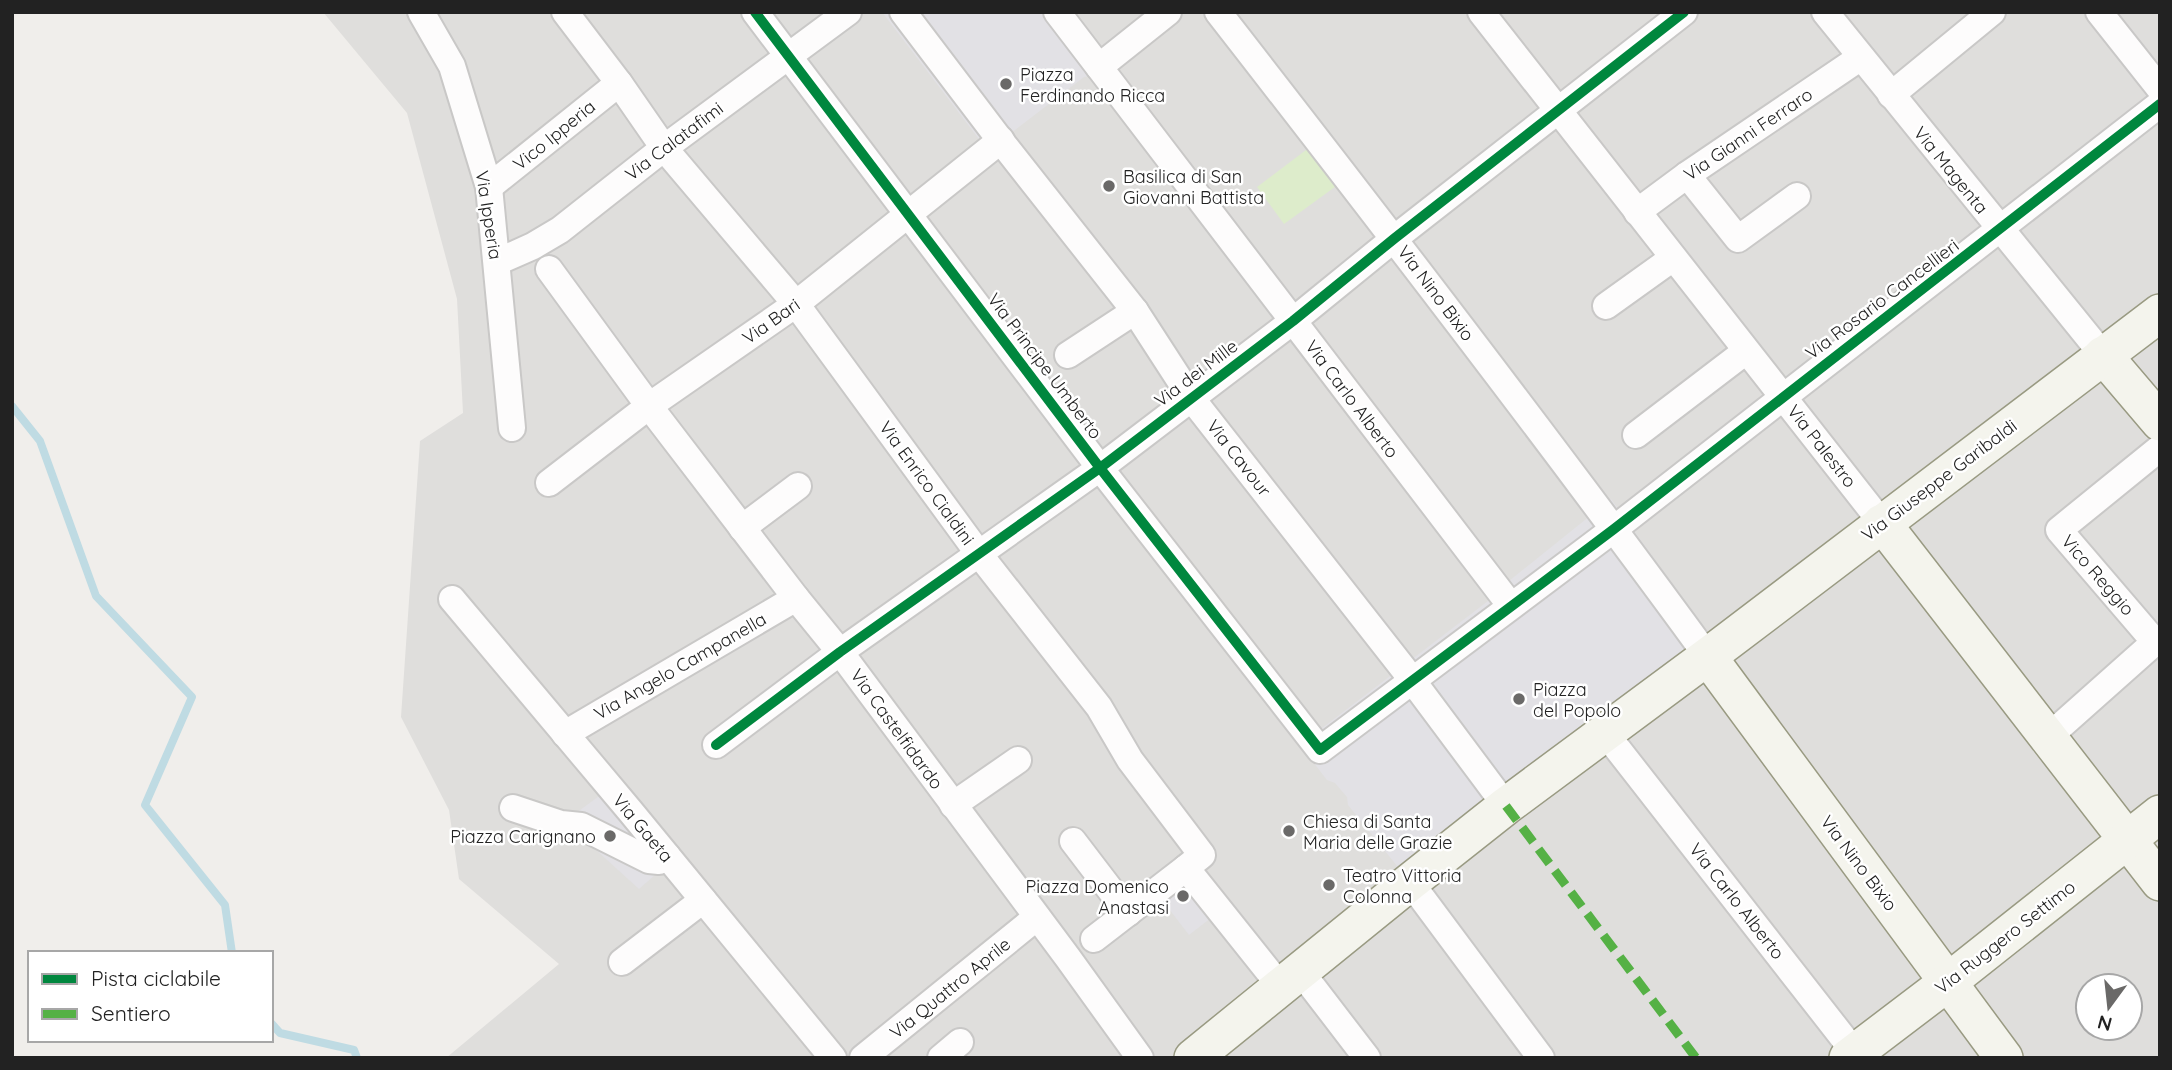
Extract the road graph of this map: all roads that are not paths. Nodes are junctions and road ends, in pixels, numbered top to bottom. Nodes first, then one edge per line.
1 (565, 12) edge
2 (755, 12) edge
3 (848, 12) edge
4 (904, 12) edge
5 (1057, 12) edge
6 (1168, 12) edge
7 (1218, 12) edge
8 (1684, 12) edge
9 (1825, 12) edge
10 (1993, 12) edge
11 (2099, 12) edge
12 (423, 13) edge
13 (1483, 13) edge
14 (787, 55) junction
15 (1861, 57) junction
16 (1103, 67) junction
17 (619, 83) junction
18 (2160, 89) edge
19 (1891, 95) junction
20 (2160, 104) edge
21 (1558, 111) junction
22 (997, 145) junction
23 (664, 148) junction
24 (1687, 175) junction
25 (489, 187) junction
26 (1797, 195) dead end
27 (1637, 212) junction
28 (909, 214) junction
29 (2001, 230) junction
30 (1395, 238) junction
31 (1673, 258) junction
32 (497, 262) junction
33 (549, 269) dead end
34 (796, 304) junction
35 (1606, 306) dead end
36 (1135, 312) junction
37 (2160, 313) edge
38 (1293, 321) junction
39 (1746, 351) junction
40 (1068, 355) dead end
41 (2103, 355) junction
42 (1784, 395) junction
43 (1192, 398) junction
44 (649, 406) junction
45 (2160, 422) edge
46 (512, 428) dead end
47 (1636, 435) dead end
48 (2160, 447) edge
49 (1100, 468) junction
50 (549, 483) dead end
51 (797, 486) dead end
52 (1613, 520) junction
53 (1882, 523) junction
54 (742, 528) junction
55 (979, 554) junction
56 (796, 598) junction
57 (1505, 598) junction
58 (452, 599) dead end
59 (840, 652) junction
60 (1714, 657) junction
61 (1407, 674) junction
62 (565, 734) junction
63 (1311, 738) joint
64 (2047, 738) junction
65 (1610, 739) junction
66 (716, 746) dead end
67 (1018, 760) dead end
68 (953, 805) junction
69 (1506, 806) junction
70 (513, 808) dead end
71 (2160, 814) edge
72 (2127, 840) junction
73 (1073, 841) dead end
74 (667, 856) junction
75 (1186, 868) junction
76 (1410, 881) junction
77 (2160, 883) edge
78 (703, 900) junction
79 (1128, 913) junction
80 (1037, 917) junction
81 (1094, 939) dead end
82 (622, 962) dead end
83 (1291, 979) junction
84 (1948, 982) junction
85 (1854, 1056) edge
86 (833, 1058) edge
87 (863, 1058) edge
88 (1140, 1058) edge
89 (1193, 1058) edge
90 (1367, 1058) edge
91 (1541, 1058) edge
92 (2004, 1058) edge

1 - 17 street, Via Enrico Cialdini
2 - 14 street, Via Principe Umberto
3 - 14 street, Via Calatafimi
4 - 22 street, Via Cavour
5 - 16 street, Via Carlo Alberto
6 - 16 street
7 - 30 street, Via Nino Bixio
8 - 21 street, Via dei Mille
9 - 15 street, Via Magenta
10 - 19 street
11 - 18 street
12 - 25 street, Via Ipperia
13 - 21 street, Via Palestro
14 - 23 street, Via Calatafimi
14 - 28 street, Via Principe Umberto
15 - 19 street, Via Magenta
15 - 24 street, Via Gianni Ferraro
16 - 38 street, Via Carlo Alberto
17 - 23 street, Via Enrico Cialdini
17 - 25 street, Vico Ipperia
19 - 29 street, Via Magenta
20 - 29 street, Via Rosario Cancellieri
21 - 27 street, Via Palestro
21 - 30 street, Via dei Mille
22 - 28 street, Via Bari
22 - 36 street, Via Cavour
23 - 32 street, Via Calatafimi
23 - 34 street, Via Enrico Cialdini
24 - 26 street
24 - 27 street, Via Gianni Ferraro
25 - 32 street, Via Ipperia
27 - 31 street, Via Palestro
28 - 34 street, Via Bari
28 - 49 street, Via Principe Umberto
29 - 41 street, Via Magenta
29 - 42 street, Via Rosario Cancellieri
30 - 38 street, Via dei Mille
30 - 52 street, Via Nino Bixio
31 - 35 street
31 - 39 street, Via Palestro
32 - 46 street, Via Ipperia
33 - 44 street, Via Castelfidardo
34 - 44 street, Via Bari
34 - 55 street, Via Enrico Cialdini
36 - 40 street
36 - 43 street, Via Cavour
37 - 41 main road, Via Giuseppe Garibaldi
38 - 43 street, Via dei Mille
38 - 57 street, Via Carlo Alberto
39 - 42 street, Via Palestro
39 - 47 street
41 - 45 main road, Via Magenta
41 - 53 main road, Via Giuseppe Garibaldi
42 - 52 street, Via Rosario Cancellieri
42 - 53 street, Via Palestro
43 - 49 street, Via dei Mille
43 - 61 street, Via Cavour
44 - 50 street, Via Bari
44 - 54 street, Via Castelfidardo
48 - 64 street, Vico Reggio
49 - 55 street, Via dei Mille
49 - 63 street, Via Principe Umberto
51 - 54 street
52 - 57 street, Via Rosario Cancellieri
52 - 60 street, Via Nino Bixio
53 - 60 main road, Via Giuseppe Garibaldi
53 - 64 main road, Via Palestro
54 - 56 street, Via Castelfidardo
55 - 59 street, Via dei Mille
55 - 75 street, Via Enrico Cialdini
56 - 59 street, Via Castelfidardo
56 - 62 street, Via Angelo Campanella
57 - 61 street, Via Rosario Cancellieri
58 - 62 street, Via Gaeta
59 - 66 street, Via dei Mille
59 - 68 street, Via Castelfidardo
60 - 65 main road, Via Giuseppe Garibaldi
60 - 84 main road, Via Nino Bixio
61 - 63 street, Via Rosario Cancellieri
61 - 69 street, Via Cavour
62 - 74 street, Via Gaeta
64 - 72 main road, Via Palestro
65 - 69 main road, Via Giuseppe Garibaldi
65 - 85 street, Via Carlo Alberto
67 - 68 street
68 - 80 street, Via Castelfidardo
69 - 76 main road, Via Giuseppe Garibaldi
70 - 74 street
71 - 72 main road, Via Ruggero Settimo
72 - 77 main road, Via Palestro
72 - 84 main road, Via Ruggero Settimo
73 - 79 street
74 - 78 street, Via Gaeta
75 - 79 street
75 - 83 street
76 - 83 main road
76 - 91 street
78 - 82 street
78 - 86 street, Via Gaeta
79 - 81 street
80 - 87 street, Via Quattro Aprile
80 - 88 street, Via Castelfidardo
83 - 89 main road
83 - 90 street
84 - 85 main road, Via Ruggero Settimo
84 - 92 main road, Via Nino Bixio

